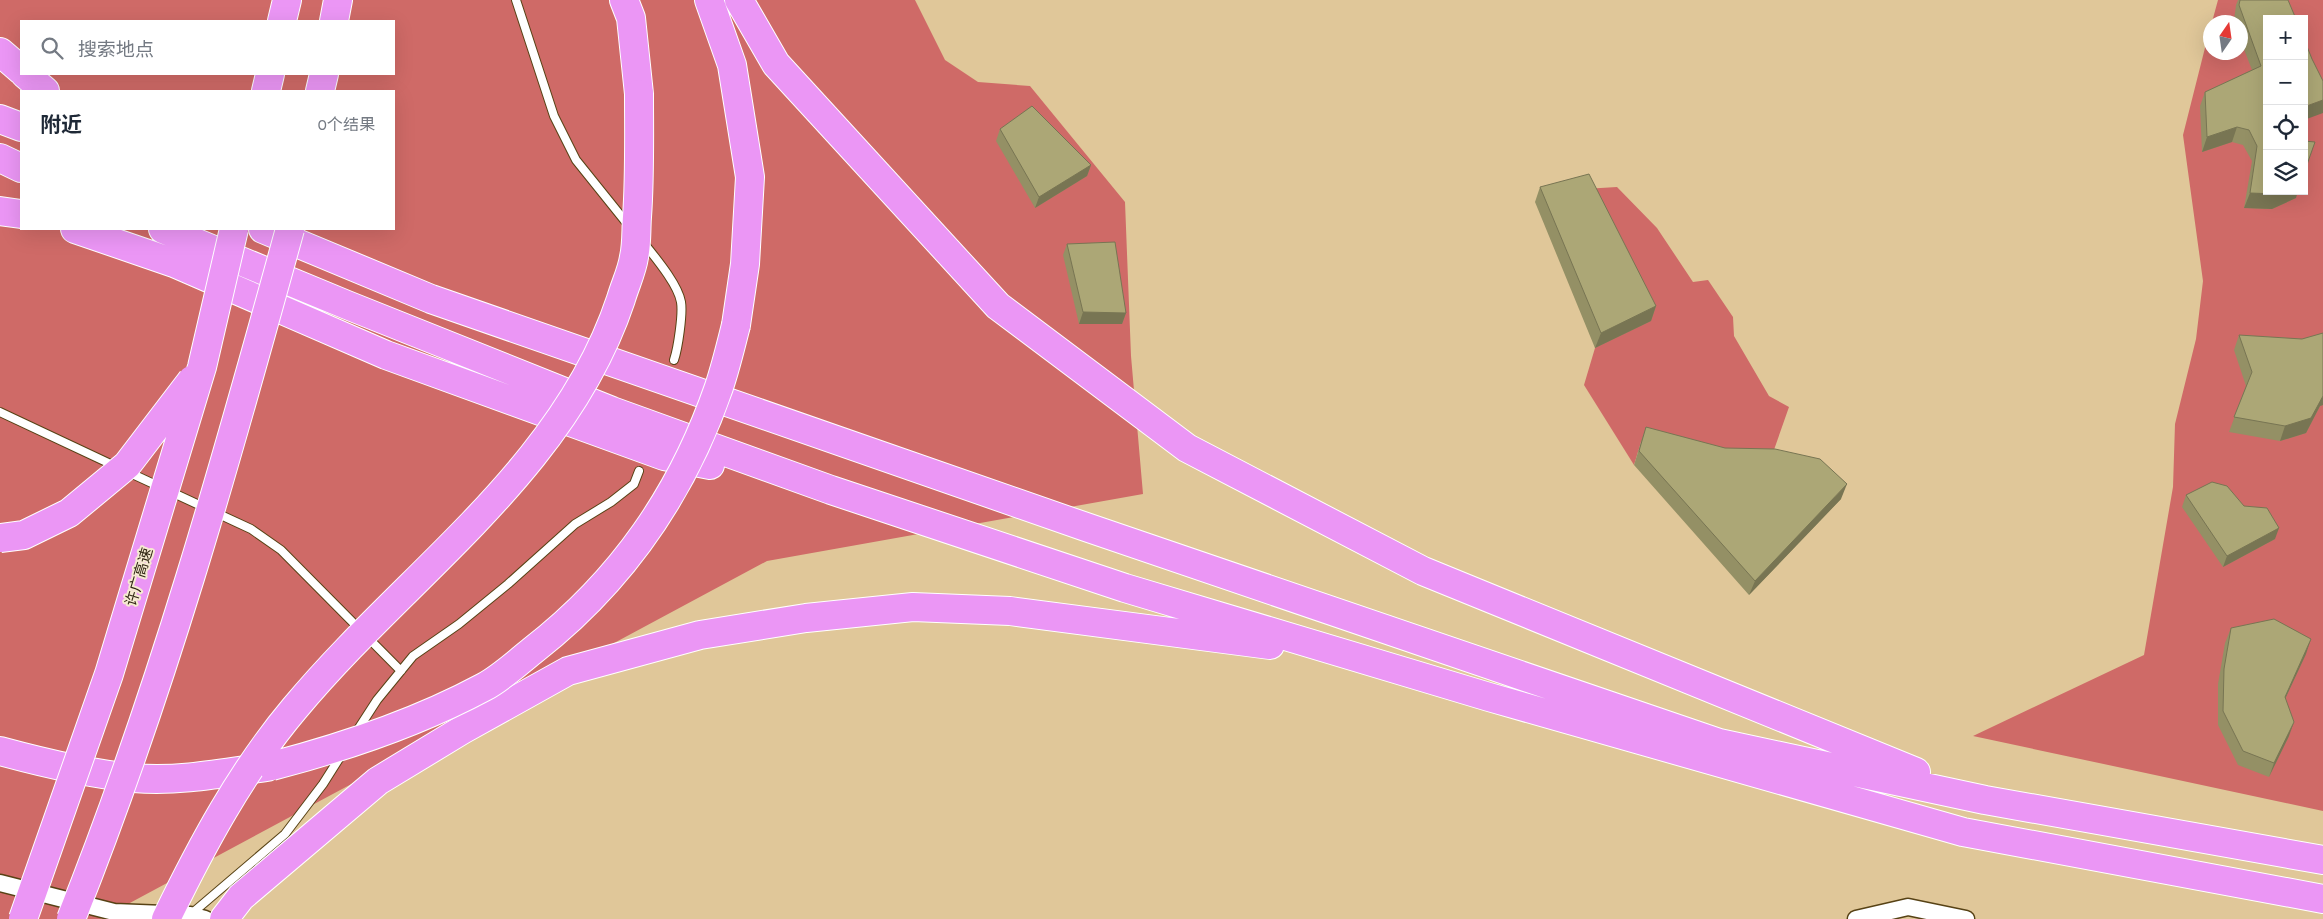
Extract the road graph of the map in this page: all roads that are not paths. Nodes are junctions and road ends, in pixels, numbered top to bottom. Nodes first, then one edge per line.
1 (287, 0) edge
2 (338, 0) edge
3 (516, 0) edge
4 (624, 0) edge
5 (709, 0) edge
6 (739, 0) edge
7 (282, 20) edge
8 (334, 20) edge
9 (0, 52) edge
10 (20, 69) edge
11 (26, 75) edge
12 (270, 75) edge
13 (324, 75) edge
14 (45, 90) edge
15 (266, 90) edge
16 (320, 90) edge
17 (0, 118) edge
18 (20, 128) edge
19 (0, 158) edge
20 (20, 168) edge
21 (0, 212) edge
22 (20, 214) edge
23 (78, 230) edge
24 (165, 230) edge
25 (234, 230) edge
26 (265, 230) edge
27 (290, 230) edge
28 (309, 230) edge
29 (431, 299) junction
30 (674, 360) dead end
31 (202, 367) junction
32 (0, 412) edge
33 (639, 470) dead end
34 (813, 484) junction
35 (0, 538) edge
36 (1344, 653) junction
37 (401, 671) junction
38 (0, 750) edge
39 (1984, 800) junction
40 (2323, 860) edge
41 (0, 883) edge
42 (2323, 899) edge
43 (187, 918) edge
44 (23, 919) edge
45 (71, 919) edge
46 (224, 919) edge
47 (1856, 919) edge
48 (1966, 919) edge

1 - 7 highway
2 - 8 highway
3 - 30 lane
4 - 43 highway, bridge
5 - 38 highway, bridge
6 - 39 highway
9 - 10 highway
11 - 14 highway
12 - 15 highway
13 - 16 highway
17 - 18 highway
19 - 20 highway
21 - 22 highway
23 - 34 highway
24 - 34 highway
25 - 31 highway, 许广高速, bridge
26 - 29 highway
27 - 45 highway, bridge
28 - 29 highway
29 - 39 highway
31 - 35 highway, bridge
31 - 44 highway, 许广高速, bridge
32 - 37 lane
33 - 37 lane
34 - 36 highway
36 - 42 highway
36 - 46 highway
37 - 43 lane
39 - 40 highway
41 - 43 street
47 - 48 street

